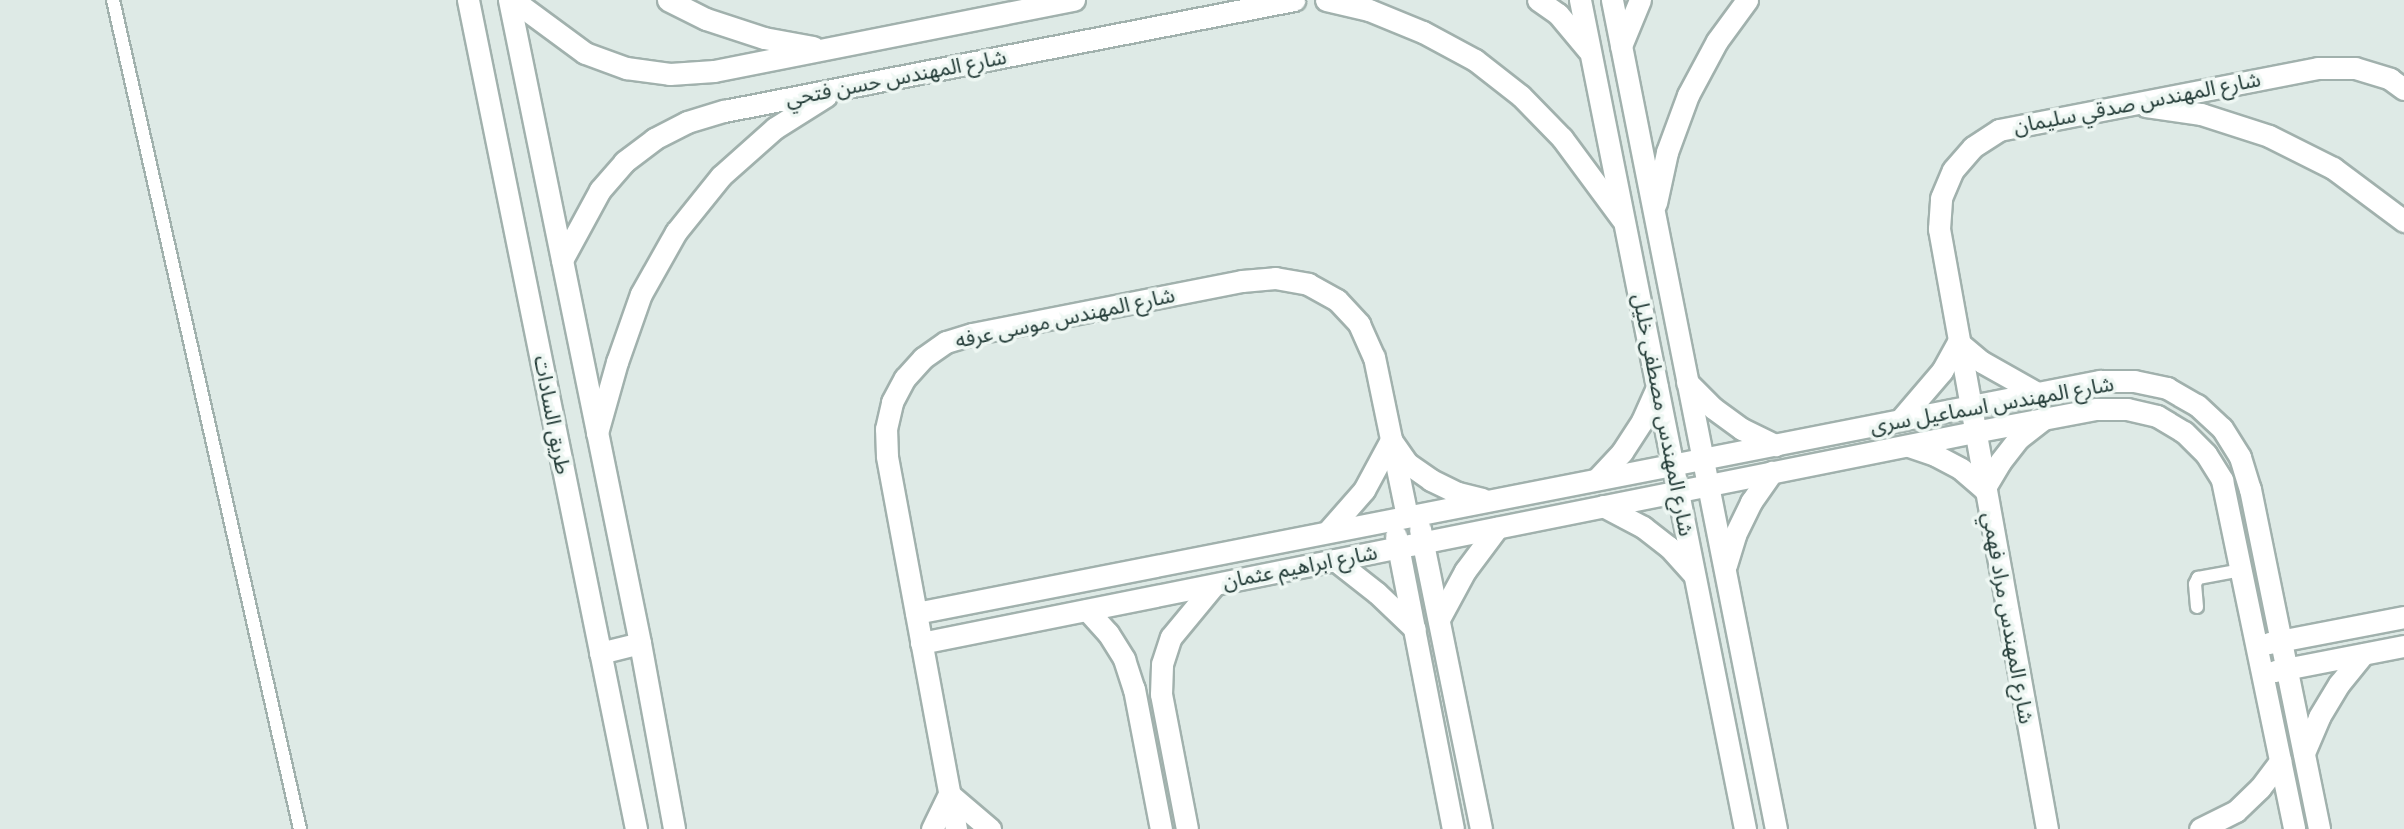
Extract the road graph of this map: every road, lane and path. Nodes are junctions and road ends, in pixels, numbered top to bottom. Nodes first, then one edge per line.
1 (113, 0) edge
2 (468, 0) edge
3 (511, 0) edge
4 (668, 0) edge
5 (1074, 0) edge
6 (1294, 0) edge
7 (1326, 0) edge
8 (1538, 0) edge
9 (1580, 0) edge
10 (1612, 0) edge
11 (1640, 0) edge
12 (1748, 0) edge
13 (1621, 46) junction
14 (826, 49) junction
15 (1591, 53) junction
16 (2404, 89) edge
17 (835, 90) junction
18 (2130, 104) junction
19 (1654, 212) junction
20 (1624, 221) junction
21 (2404, 221) edge
22 (562, 260) junction
23 (1958, 342) junction
24 (1688, 382) junction
25 (1657, 387) junction
26 (2037, 394) junction
27 (1969, 407) junction
28 (2043, 419) junction
29 (1900, 420) junction
30 (1974, 432) junction
31 (597, 433) junction
32 (1391, 440) junction
33 (1775, 445) junction
34 (1906, 446) junction
35 (1702, 459) junction
36 (1673, 465) junction
37 (1772, 472) junction
38 (1597, 480) junction
39 (1708, 485) junction
40 (1984, 488) junction
41 (1678, 491) junction
42 (1486, 500) junction
43 (1603, 506) junction
44 (1406, 517) junction
45 (1497, 528) junction
46 (1329, 530) junction
47 (1423, 543) junction
48 (1399, 548) junction
49 (1335, 560) junction
50 (1724, 570) junction
51 (2242, 570) junction
52 (1695, 575) junction
53 (1214, 584) junction
54 (2197, 607) dead end
55 (1087, 610) junction
56 (916, 613) junction
57 (2404, 617) edge
58 (1439, 620) junction
59 (1415, 629) junction
60 (2281, 641) junction
61 (640, 643) junction
62 (921, 643) junction
63 (2257, 646) junction
64 (2404, 646) edge
65 (600, 653) junction
66 (2363, 654) junction
67 (2286, 668) junction
68 (2262, 673) junction
69 (2304, 753) junction
70 (2280, 761) junction
71 (949, 794) junction
72 (2046, 824) edge
73 (1180, 828) edge
74 (300, 829) edge
75 (636, 829) edge
76 (674, 829) edge
77 (932, 829) edge
78 (956, 829) edge
79 (990, 829) edge
80 (1161, 829) edge
81 (1453, 829) edge
82 (1481, 829) edge
83 (1745, 829) edge
84 (1776, 829) edge
85 (2066, 829) edge
86 (2200, 829) edge
87 (2294, 829) edge
88 (2319, 829) edge

1 - 74 lane
2 - 65 street, طريق السادات
3 - 14 street, شارع المهندس حسن فتحي
3 - 22 street, طريق السادات
4 - 14 street
5 - 14 street, شارع المهندس حسن فتحي
6 - 17 street, شارع المهندس حسن فتحي
7 - 20 street
8 - 15 street
9 - 15 street, شارع المهندس مصطفى خليل
10 - 13 street, شارع المهندس مصطفى خليل
11 - 13 street
12 - 19 street
13 - 19 street, شارع المهندس مصطفى خليل
15 - 20 street, شارع المهندس مصطفى خليل
16 - 18 street, شارع المهندس صدقي سليمان
17 - 22 street, شارع المهندس حسن فتحي
17 - 31 street
18 - 21 street
18 - 23 street, شارع المهندس صدقي سليمان
19 - 24 street, شارع المهندس مصطفى خليل
20 - 25 street, شارع المهندس مصطفى خليل
22 - 31 street, طريق السادات
23 - 26 street
23 - 27 street, شارع المهندس صدقي سليمان
23 - 29 street
24 - 33 street
24 - 35 street, شارع المهندس مصطفى خليل
25 - 36 street, شارع المهندس مصطفى خليل
25 - 38 street
26 - 27 street, شارع المهندس اسماعيل سرى
26 - 60 street, شارع المهندس اسماعيل سرى
27 - 29 street, شارع المهندس اسماعيل سرى
27 - 30 street, شارع المهندس مراد فهمي
28 - 30 street, شارع المهندس اسماعيل سرى
28 - 40 street
28 - 51 street, شارع المهندس اسماعيل سرى
29 - 33 street, شارع المهندس اسماعيل سرى
30 - 34 street, شارع المهندس اسماعيل سرى
30 - 40 street, شارع المهندس مراد فهمي
31 - 61 street, طريق السادات
32 - 42 street
32 - 44 street, شارع المهندس موسى عرفه
32 - 46 street
32 - 56 street, شارع المهندس موسى عرفه
33 - 35 street, شارع المهندس اسماعيل سرى
34 - 37 street, شارع المهندس اسماعيل سرى
34 - 40 street
35 - 36 street, شارع المهندس اسماعيل سرى
35 - 39 street, شارع المهندس مصطفى خليل
36 - 38 street, شارع ابراهيم عثمان
36 - 41 street, شارع المهندس مصطفى خليل
37 - 39 street, شارع المهندس اسماعيل سرى
37 - 50 street
38 - 42 street, شارع ابراهيم عثمان
39 - 41 street, شارع المهندس اسماعيل سرى
39 - 50 street, شارع المهندس مصطفى خليل
40 - 72 street, شارع المهندس مراد فهمي
41 - 43 street, شارع ابراهيم عثمان
41 - 52 street, شارع المهندس مصطفى خليل
42 - 44 street, شارع ابراهيم عثمان
43 - 45 street, شارع ابراهيم عثمان
43 - 52 street
44 - 46 street, شارع ابراهيم عثمان
44 - 47 street
44 - 48 street
45 - 47 street, شارع ابراهيم عثمان
45 - 58 street
46 - 56 street, شارع ابراهيم عثمان
47 - 48 street, شارع ابراهيم عثمان
47 - 58 street
48 - 49 street, شارع ابراهيم عثمان
48 - 59 street
49 - 53 street, شارع ابراهيم عثمان
49 - 59 street
50 - 84 street, شارع المهندس مصطفى خليل
51 - 54 lane
51 - 63 street, شارع المهندس اسماعيل سرى
52 - 83 street, شارع المهندس مصطفى خليل
53 - 55 street, شارع ابراهيم عثمان
53 - 73 street
55 - 62 street, شارع ابراهيم عثمان
55 - 80 street
56 - 62 street, شارع المهندس موسى عرفه
57 - 60 street
58 - 82 street
59 - 81 street
60 - 63 street
60 - 67 street, شارع المهندس اسماعيل سرى
61 - 65 street
61 - 76 street, طريق السادات
62 - 71 street, شارع المهندس موسى عرفه
63 - 68 street, شارع المهندس اسماعيل سرى
64 - 66 street
65 - 75 street, طريق السادات
66 - 67 street
66 - 69 street
67 - 68 street
67 - 69 street, شارع المهندس اسماعيل سرى
68 - 70 street, شارع المهندس اسماعيل سرى
69 - 88 street, شارع المهندس اسماعيل سرى
70 - 86 street
70 - 87 street, شارع المهندس اسماعيل سرى
71 - 77 street
71 - 78 street, شارع المهندس موسى عرفه
71 - 79 street
72 - 85 street

